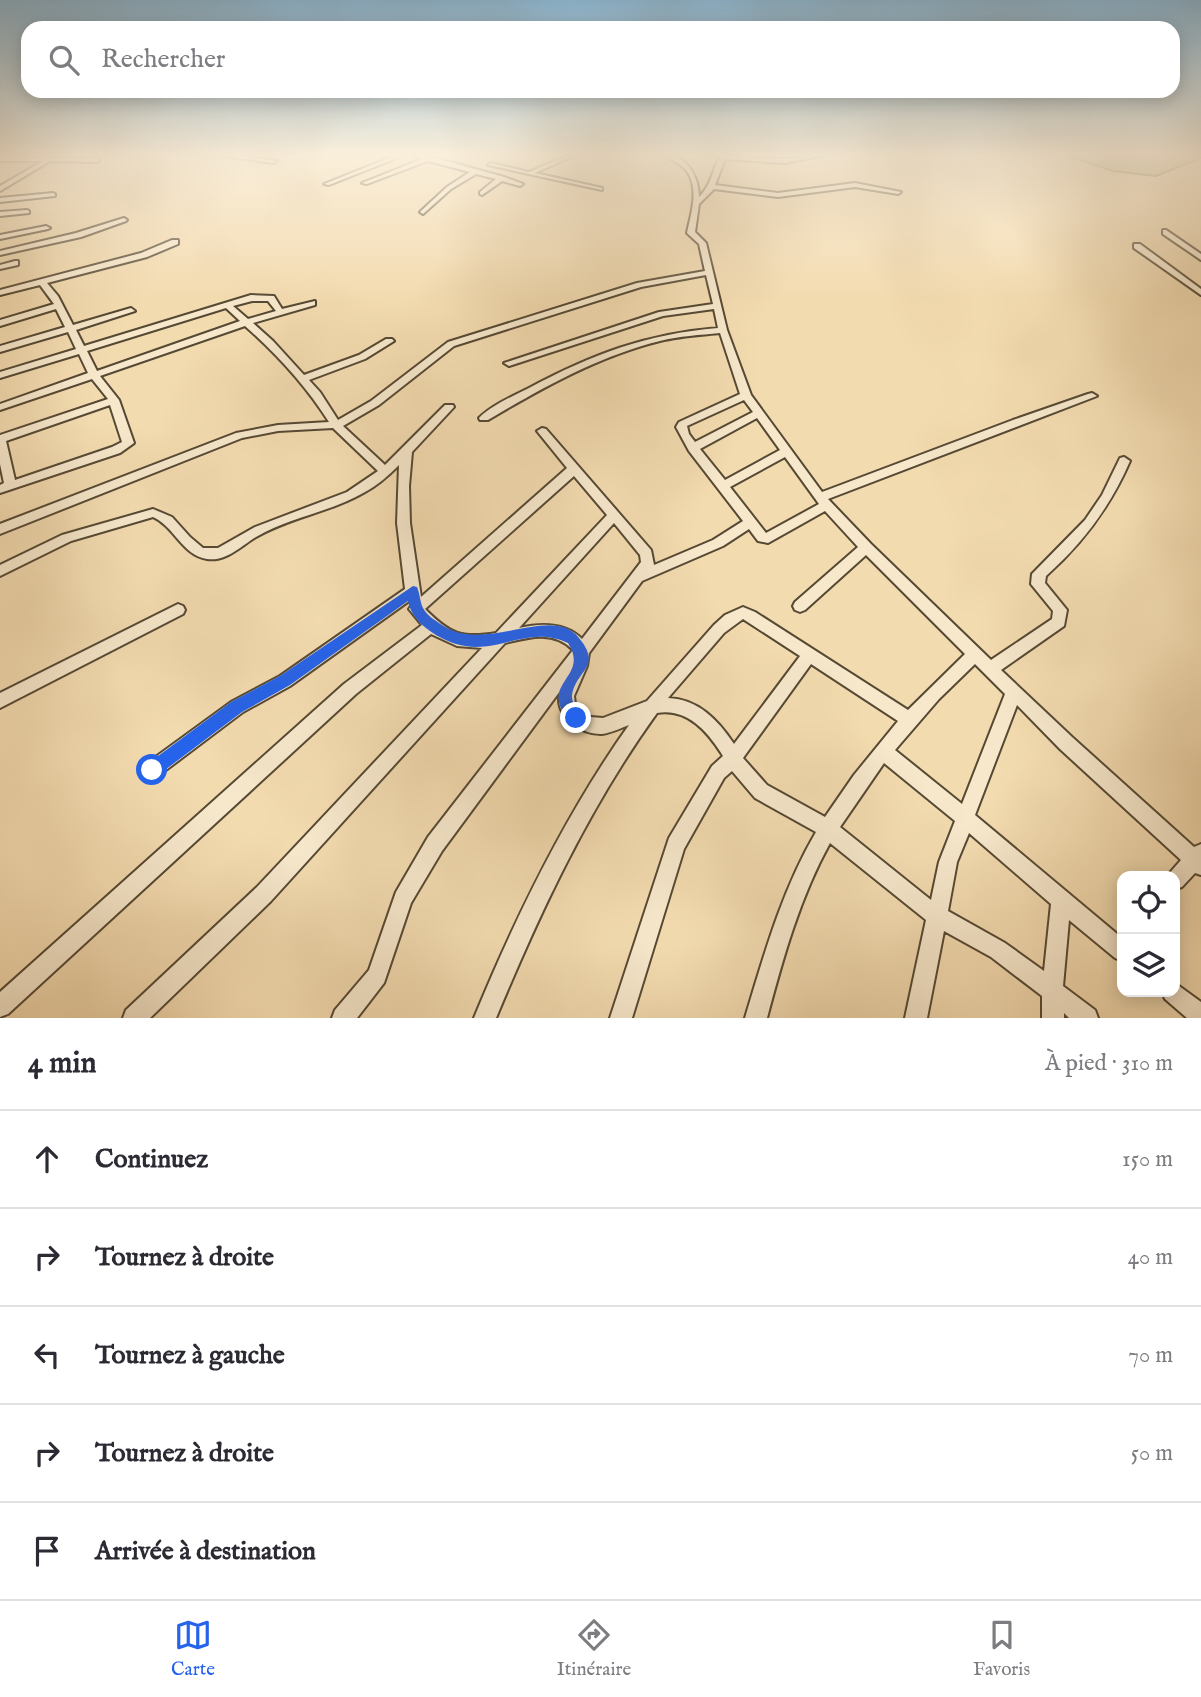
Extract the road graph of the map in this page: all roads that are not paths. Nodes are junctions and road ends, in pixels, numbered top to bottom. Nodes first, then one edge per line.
1 (433, 204) edge
2 (698, 204) edge
3 (27, 212) dead end
4 (424, 212) dead end
5 (0, 214) edge
6 (124, 220) dead end
7 (46, 228) dead end
8 (1167, 232) dead end
9 (0, 237) edge
10 (175, 242) dead end
11 (1137, 246) dead end
12 (0, 253) edge
13 (1201, 258) edge
14 (15, 263) dead end
15 (0, 267) edge
16 (710, 272) junction
17 (42, 282) junction
18 (0, 293) edge
19 (1201, 293) edge
20 (312, 303) dead end
21 (57, 306) junction
22 (228, 306) junction
23 (718, 306) junction
24 (278, 309) dead end
25 (131, 311) dead end
26 (0, 323) edge
27 (244, 323) junction
28 (69, 329) junction
29 (723, 330) junction
30 (389, 341) dead end
31 (0, 349) edge
32 (83, 351) junction
33 (509, 362) dead end
34 (93, 373) junction
35 (0, 376) edge
36 (303, 379) junction
37 (746, 395) junction
38 (1092, 397) dead end
39 (114, 401) junction
40 (0, 407) edge
41 (449, 407) dead end
42 (758, 413) junction
43 (484, 418) dead end
44 (336, 425) junction
45 (542, 431) dead end
46 (0, 439) edge
47 (407, 447) junction
48 (693, 447) junction
49 (786, 452) junction
50 (1124, 461) dead end
51 (575, 468) junction
52 (385, 471) junction
53 (722, 486) junction
54 (6, 488) edge
55 (824, 501) junction
56 (614, 515) junction
57 (750, 522) junction
58 (0, 528) edge
59 (866, 547) junction
60 (0, 571) edge
61 (640, 576) junction
62 (413, 591) junction
63 (800, 606) dead end
64 (416, 608) junction
65 (178, 610) dead end
66 (430, 627) junction
67 (494, 642) junction
68 (582, 653) junction
69 (975, 654) junction
70 (809, 655) junction
71 (990, 669) junction
72 (1014, 692) junction
73 (0, 701) edge
74 (653, 704) junction
75 (909, 719) junction
76 (883, 751) junction
77 (733, 757) junction
78 (152, 770) dead end
79 (964, 814) junction
80 (827, 829) junction
81 (1199, 859) edge
82 (1180, 876) edge
83 (1061, 903) junction
84 (934, 914) junction
85 (1117, 943) edge
86 (1052, 992) junction
87 (1178, 997) edge
88 (0, 1006) edge
89 (1201, 1016) edge
90 (134, 1018) edge
91 (343, 1018) edge
92 (485, 1018) edge
93 (621, 1018) edge
94 (756, 1018) edge
95 (916, 1018) edge
96 (1053, 1018) edge
97 (1087, 1018) edge

1 - 4 street
2 - 16 street
3 - 5 street
6 - 12 street
7 - 9 street
8 - 13 street
10 - 17 street
11 - 19 street
14 - 15 street
16 - 23 street
16 - 44 street
17 - 18 street
17 - 21 street
20 - 27 street
21 - 26 street
21 - 28 street
22 - 24 street
22 - 27 street
22 - 32 street
23 - 29 street
23 - 33 street
25 - 28 street
27 - 34 street
27 - 36 street
28 - 31 street
28 - 32 street
29 - 37 street
29 - 43 street
30 - 36 street
32 - 34 street
32 - 35 street
34 - 39 street
34 - 40 street
36 - 44 street
37 - 42 street
37 - 48 street
38 - 55 street
39 - 46 street
39 - 54 street
41 - 47 street
42 - 48 street
42 - 49 street
44 - 52 street
44 - 58 street
45 - 51 street
46 - 54 street
47 - 52 street
47 - 62 street
48 - 53 street
49 - 53 street
49 - 55 street
50 - 71 street
51 - 56 street
51 - 64 street
52 - 60 street
53 - 57 street
55 - 57 street
55 - 59 street
56 - 61 street
56 - 67 street
57 - 61 street
59 - 63 street
59 - 69 street
61 - 68 street
62 - 64 street
62 - 78 street
64 - 66 street
65 - 73 street
66 - 67 street
66 - 88 street
67 - 68 street
67 - 90 street
68 - 74 street
68 - 91 street
69 - 71 street
69 - 75 street
70 - 74 street
70 - 75 street
70 - 77 street
71 - 72 street
72 - 79 street
72 - 81 street
74 - 77 street
74 - 92 street
75 - 76 street
76 - 79 street
76 - 80 street
77 - 80 street
77 - 93 street
79 - 83 street
79 - 84 street
80 - 84 street
80 - 94 street
81 - 82 street
83 - 85 street
83 - 86 street
84 - 86 street
84 - 95 street
86 - 96 street
86 - 97 street
87 - 89 street

